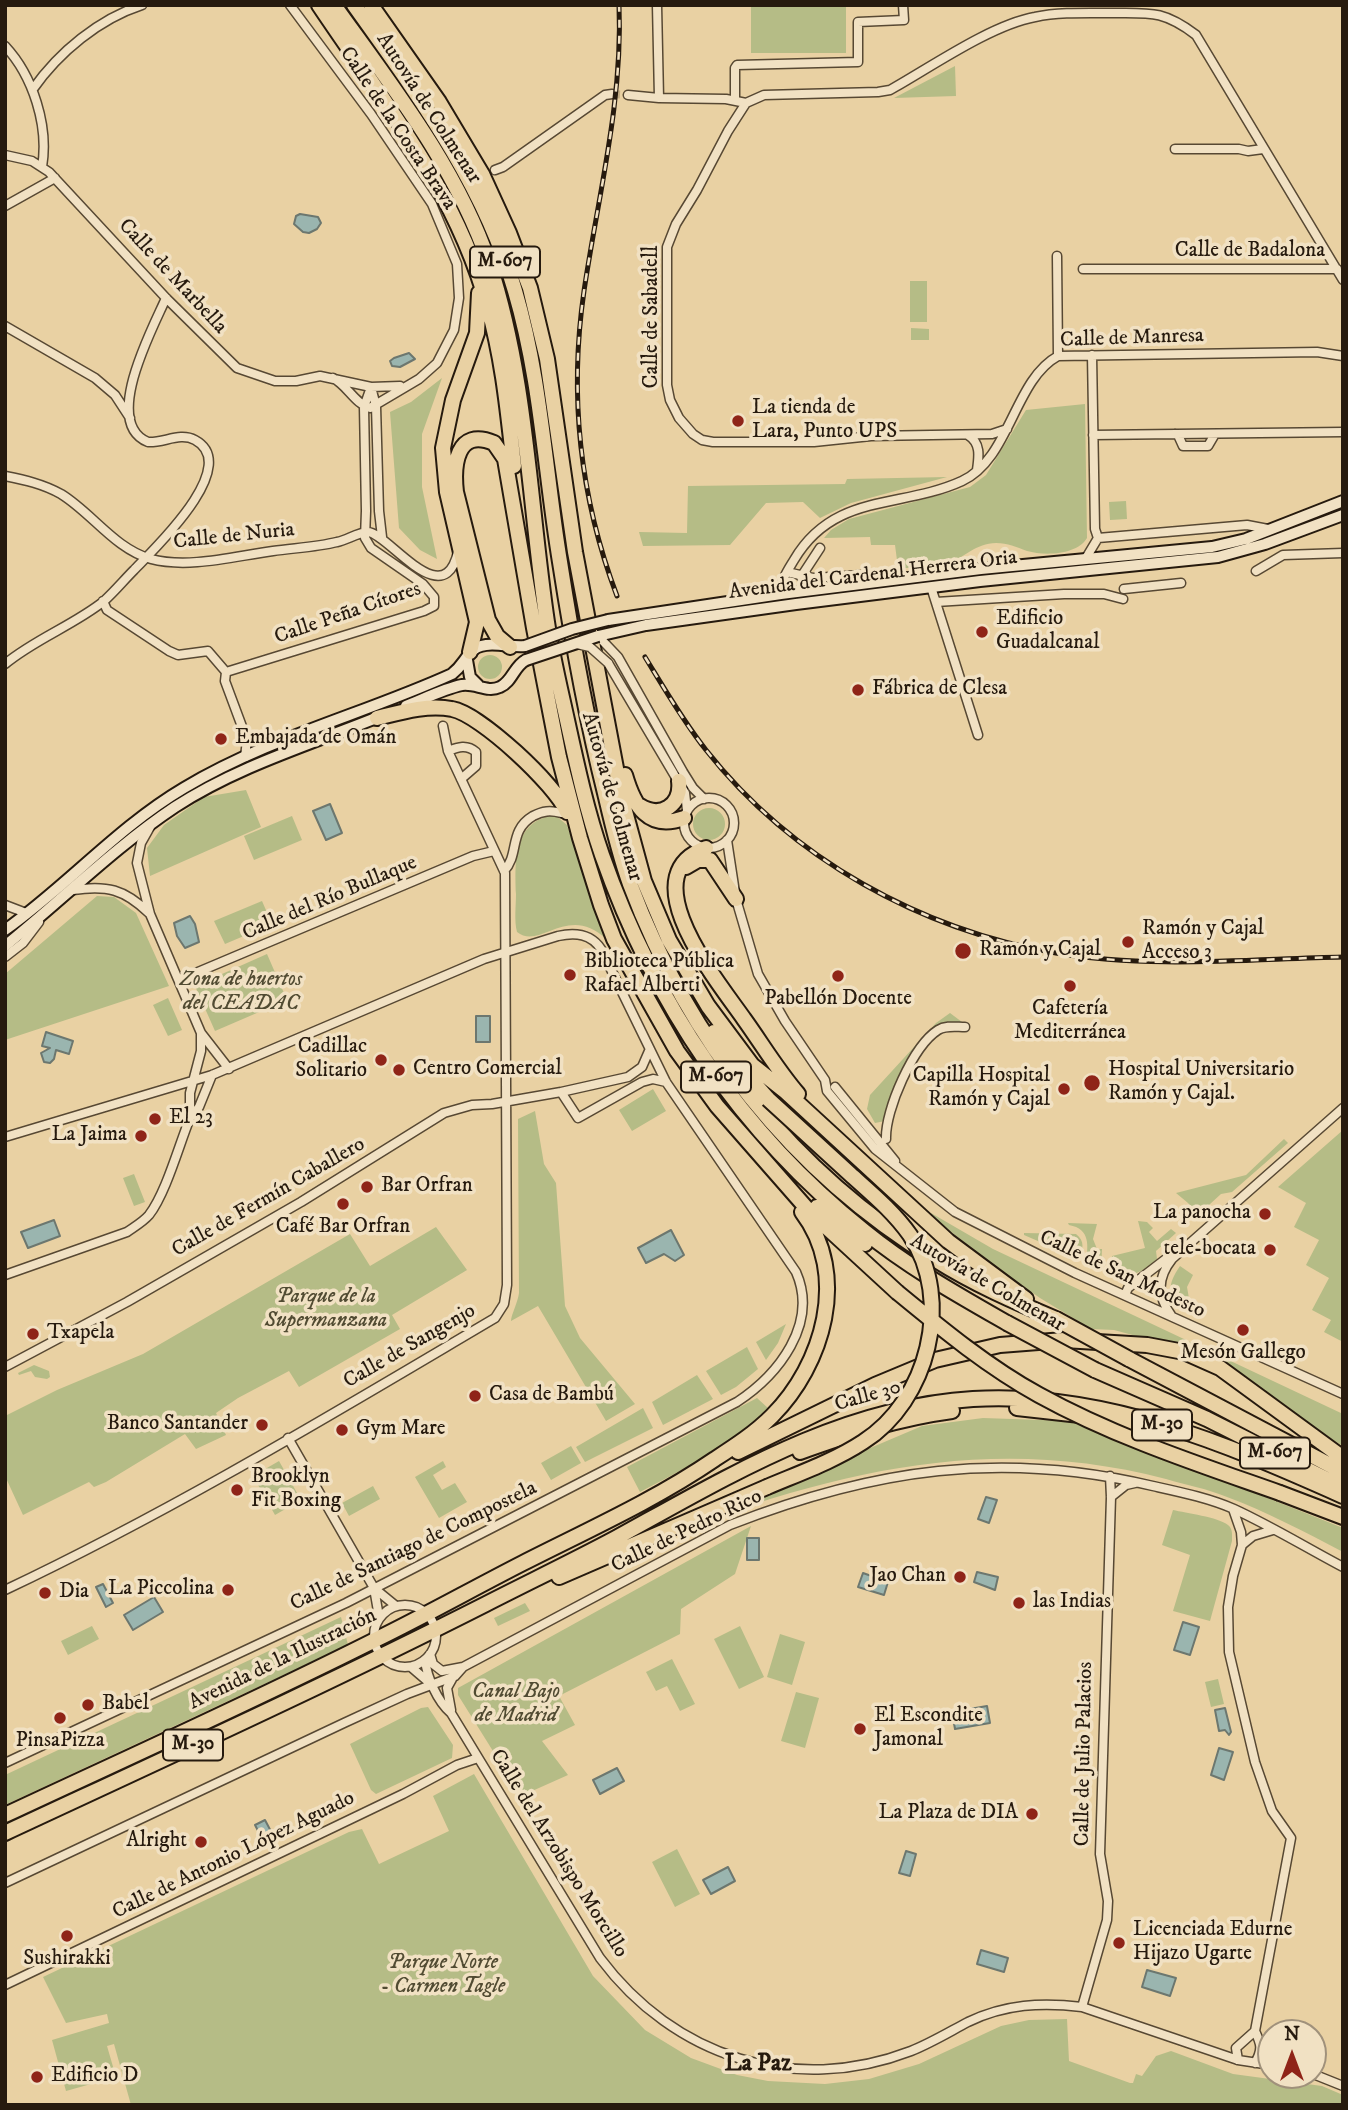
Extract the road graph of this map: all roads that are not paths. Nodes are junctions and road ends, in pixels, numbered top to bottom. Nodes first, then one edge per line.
1 (142, 5) edge
2 (290, 5) edge
3 (320, 5) edge
4 (334, 5) edge
5 (354, 5) edge
6 (371, 5) edge
7 (657, 5) edge
8 (904, 5) edge
9 (1102, 9) edge
10 (5, 46) edge
11 (33, 89) junction
12 (612, 94) tunnel mouth
13 (628, 95) tunnel mouth
14 (659, 98) junction
15 (735, 100) junction
16 (746, 103) junction
17 (1175, 149) dead end
18 (1263, 149) junction
19 (5, 155) edge
20 (42, 166) junction
21 (502, 166) dead end
22 (55, 178) junction
23 (458, 192) junction
24 (5, 206) edge
25 (1057, 256) dead end
26 (1083, 269) dead end
27 (1336, 270) junction
28 (477, 274) junction
29 (1343, 280) edge
30 (166, 298) junction
31 (5, 326) edge
32 (1092, 355) junction
33 (1058, 356) junction
34 (1343, 356) edge
35 (332, 378) junction
36 (407, 385) junction
37 (371, 387) junction
38 (552, 391) junction
39 (376, 406) junction
40 (363, 407) junction
41 (130, 418) junction
42 (1007, 429) junction
43 (1343, 432) edge
44 (968, 435) junction
45 (1093, 435) junction
46 (977, 470) junction
47 (5, 476) edge
48 (1343, 501) edge
49 (1343, 515) edge
50 (1270, 529) junction
51 (364, 533) junction
52 (1288, 535) junction
53 (382, 537) junction
54 (1098, 538) junction
55 (336, 543) junction
56 (369, 546) junction
57 (458, 546) junction
58 (820, 548) dead end
59 (1343, 553) edge
60 (559, 557) junction
61 (147, 558) junction
62 (1086, 558) junction
63 (524, 565) junction
64 (1256, 571) dead end
65 (787, 572) junction
66 (863, 575) dead end
67 (801, 577) junction
68 (1181, 583) dead end
69 (931, 587) junction
70 (780, 594) junction
71 (103, 601) junction
72 (936, 602) junction
73 (628, 628) junction
74 (572, 629) junction
75 (598, 636) junction
76 (567, 645) junction
77 (517, 646) junction
78 (468, 656) junction
79 (618, 657) junction
80 (533, 661) junction
81 (5, 664) edge
82 (556, 671) junction
83 (226, 673) junction
84 (478, 685) junction
85 (604, 699) junction
86 (377, 718) junction
87 (443, 726) dead end
88 (978, 735) dead end
89 (448, 751) junction
90 (245, 757) junction
91 (461, 779) junction
92 (679, 781) junction
93 (704, 799) junction
94 (637, 804) junction
95 (561, 813) dead end
96 (686, 814) junction
97 (152, 824) junction
98 (727, 840) junction
99 (707, 848) junction
100 (494, 851) junction
101 (505, 871) junction
102 (677, 876) junction
103 (73, 890) junction
104 (736, 899) junction
105 (5, 905) edge
106 (601, 905) junction
107 (46, 912) junction
108 (26, 913) junction
109 (150, 914) junction
110 (5, 930) edge
111 (5, 946) edge
112 (506, 953) junction
113 (5, 957) edge
114 (625, 957) junction
115 (179, 980) junction
116 (676, 983) junction
117 (965, 1027) dead end
118 (201, 1033) junction
119 (649, 1051) junction
120 (229, 1069) junction
121 (212, 1075) junction
122 (628, 1077) junction
123 (192, 1082) junction
124 (666, 1082) junction
125 (635, 1086) junction
126 (831, 1089) junction
127 (561, 1092) junction
128 (506, 1101) junction
129 (1343, 1108) edge
130 (190, 1118) junction
131 (828, 1129) junction
132 (5, 1137) edge
133 (886, 1139) dead end
134 (750, 1145) junction
135 (899, 1166) junction
136 (1185, 1245) junction
137 (5, 1275) edge
138 (944, 1288) junction
139 (1125, 1295) junction
140 (1173, 1318) junction
141 (1056, 1319) junction
142 (5, 1367) edge
143 (1343, 1394) edge
144 (1302, 1427) junction
145 (288, 1438) junction
146 (1343, 1449) edge
147 (1343, 1458) edge
148 (1343, 1474) edge
149 (1110, 1475) junction
150 (684, 1480) junction
151 (1139, 1482) junction
152 (1343, 1487) edge
153 (1343, 1496) edge
154 (1111, 1497) junction
155 (1343, 1505) edge
156 (1233, 1509) junction
157 (1343, 1517) edge
158 (1273, 1530) junction
159 (614, 1538) junction
160 (1242, 1545) junction
161 (1343, 1567) edge
162 (374, 1588) junction
163 (5, 1590) edge
164 (396, 1606) junction
165 (426, 1613) junction
166 (461, 1616) junction
167 (379, 1617) junction
168 (436, 1629) junction
169 (374, 1641) junction
170 (381, 1657) junction
171 (427, 1657) junction
172 (411, 1667) junction
173 (463, 1667) junction
174 (455, 1676) junction
175 (432, 1685) junction
176 (451, 1713) junction
177 (478, 1758) junction
178 (5, 1763) edge
179 (5, 1815) edge
180 (5, 1833) edge
181 (5, 1883) edge
182 (5, 1985) edge
183 (1082, 2007) junction
184 (1255, 2031) junction
185 (1238, 2060) junction
186 (1255, 2063) joint

1 - 11 street
2 - 36 street, Calle de la Costa Brava
3 - 23 highway, M-607
3 - 28 highway, M-607
4 - 23 highway, Autovía de Colmenar / M-607
5 - 60 highway, Autovía de Colmenar / M-607
6 - 38 highway, M-607
7 - 14 street
8 - 15 street
9 - 16 street, Calle de Badalona
9 - 18 street, Calle de Badalona
10 - 11 street
11 - 20 street
12 - 21 street
13 - 14 street, Calle de Badalona
14 - 15 street, Calle de Badalona
15 - 16 street, Calle de Badalona
16 - 44 street, Calle de Sabadell
17 - 18 street
18 - 27 street, Calle de Badalona
19 - 20 street, Calle de Marbella
20 - 22 street, Calle de Marbella
22 - 24 street
22 - 30 street, Calle de Marbella
23 - 82 highway, Autovía de Colmenar / M-607
25 - 33 street
26 - 27 street, Calle de Badalona
27 - 29 street, Calle de Badalona
28 - 57 highway
28 - 63 highway, M-607
30 - 35 street, Calle de Marbella
30 - 41 street
31 - 41 street
32 - 33 street, Calle de Manresa
32 - 34 street, Calle de Manresa
32 - 45 street
33 - 42 street, Calle de Manresa
35 - 37 street, Calle de Marbella
35 - 40 street
36 - 37 street, Calle de Marbella
36 - 39 street
37 - 39 street
37 - 40 street
38 - 60 highway
38 - 85 highway, M-607
39 - 40 street
39 - 53 street
40 - 51 street
41 - 61 street
42 - 44 street, Calle de Sabadell
42 - 46 street, Calle de Manresa
43 - 45 street
44 - 46 street
45 - 54 street
46 - 65 street, Calle de Manresa
47 - 61 street, Calle de Nuria
48 - 50 main road, Avenida del Cardenal Herrera Oria
49 - 52 main road, Avenida del Cardenal Herrera Oria
50 - 52 street, Avenida del Cardenal Herrera Oria
50 - 54 street, Avenida del Cardenal Herrera Oria
50 - 62 main road, Avenida del Cardenal Herrera Oria
51 - 53 street
51 - 55 street, Calle de Nuria
51 - 56 street
52 - 69 main road, Avenida del Cardenal Herrera Oria
53 - 56 street
53 - 57 street
54 - 62 street
55 - 56 street
55 - 61 street, Calle de Nuria
56 - 83 street, Calle Peña Cítores
57 - 78 highway
58 - 67 street
59 - 64 street
60 - 116 highway, Autovía de Colmenar / M-607
61 - 71 street
62 - 70 main road, Avenida del Cardenal Herrera Oria
63 - 77 highway
63 - 80 highway, M-607
65 - 67 street
65 - 70 street, Calle de Manresa
66 - 67 street
68 - 72 street, Avenida del Cardenal Herrera Oria
69 - 72 street
69 - 73 main road, Avenida del Cardenal Herrera Oria
70 - 74 main road, Avenida del Cardenal Herrera Oria, bridge
71 - 81 street
71 - 83 street
72 - 88 street
73 - 75 main road, Avenida del Cardenal Herrera Oria
73 - 79 street
74 - 75 street, bridge
74 - 77 main road, Avenida del Cardenal Herrera Oria, bridge
75 - 76 main road, Avenida del Cardenal Herrera Oria, bridge
75 - 79 street
76 - 80 main road, Avenida del Cardenal Herrera Oria, bridge
76 - 92 street, bridge
77 - 78 main road, Avenida del Cardenal Herrera Oria
78 - 84 main road
78 - 90 main road, Avenida del Cardenal Herrera Oria
79 - 93 street
80 - 84 main road, Avenida del Cardenal Herrera Oria
80 - 106 highway
82 - 114 highway
82 - 138 highway, Autovía de Colmenar / M-607
83 - 90 street
84 - 86 main road, Avenida del Cardenal Herrera Oria
85 - 94 highway
85 - 131 highway, M-607
86 - 97 main road, Avenida del Cardenal Herrera Oria
86 - 106 highway
87 - 89 street, Calle de Sangenjo
89 - 91 street, Calle de Sangenjo
89 - 91 street
90 - 108 main road, Avenida del Cardenal Herrera Oria
91 - 100 street, Calle de Sangenjo
92 - 94 highway
92 - 96 street
93 - 96 street
93 - 98 street
94 - 96 highway
95 - 101 street
96 - 99 street
97 - 103 main road, Avenida del Cardenal Herrera Oria
97 - 109 street
98 - 99 street
98 - 104 street, Calle de San Modesto
99 - 102 highway
99 - 104 street, Calle de San Modesto
100 - 101 street, Calle de Sangenjo
100 - 115 street, Calle del Río Bullaque
101 - 112 street, Calle de Sangenjo
102 - 104 highway
102 - 131 highway
103 - 107 main road, Avenida del Cardenal Herrera Oria
103 - 109 street
104 - 126 street, Calle de San Modesto
105 - 108 street
106 - 114 highway
107 - 111 main road, Avenida del Cardenal Herrera Oria
107 - 113 street, Avenida del Cardenal Herrera Oria
108 - 110 main road, Avenida del Cardenal Herrera Oria
109 - 115 street
112 - 119 street
112 - 120 street
112 - 128 street, Calle de Sangenjo
114 - 134 highway
115 - 118 street
116 - 141 highway, Autovía de Colmenar / M-607
116 - 166 highway, bridge
117 - 133 street
118 - 120 street
118 - 123 street
119 - 122 street
119 - 124 street
120 - 121 street
121 - 123 street
121 - 130 street
122 - 125 street
122 - 127 street, Calle de Fermín Caballero
123 - 130 street
123 - 132 street
124 - 125 street
124 - 162 street, Calle de Santiago de Compostela
125 - 127 street
126 - 135 street, Calle de San Modesto
126 - 135 street, Calle de San Modesto
127 - 128 street, Calle de Fermín Caballero
128 - 142 street, Calle de Fermín Caballero
128 - 145 street, Calle de Sangenjo
129 - 136 street
130 - 137 street
131 - 141 highway
134 - 138 highway
134 - 150 highway
134 - 157 highway, bridge
135 - 139 street, Calle de San Modesto
136 - 139 street
136 - 140 street
138 - 152 highway, Autovía de Colmenar / M-607, bridge
139 - 140 street, Calle de San Modesto
140 - 143 street, Calle de San Modesto
141 - 148 highway, Autovía de Colmenar / M-607, bridge
144 - 146 highway
144 - 147 highway, Calle 30 / M-30
144 - 150 highway, Calle 30 / M-30
145 - 162 street
145 - 163 street, Calle de Sangenjo
149 - 151 street, Calle de Pedro Rico
149 - 154 street, Calle de Julio Palacios
149 - 173 street, Calle de Pedro Rico
150 - 165 highway, M-30
151 - 154 street
151 - 156 street, Calle de Pedro Rico
153 - 159 highway, Calle 30 / M-30
154 - 183 street, Calle de Julio Palacios
155 - 159 highway
156 - 158 street, Calle de Pedro Rico
156 - 160 street
158 - 160 street
158 - 161 street, Calle de Pedro Rico
159 - 166 highway, Calle 30 / M-30
160 - 184 street
162 - 164 street
162 - 167 street
162 - 178 street, Calle de Santiago de Compostela
164 - 165 street
164 - 167 street
165 - 168 street
165 - 169 highway, Avenida de la Ilustración / M-30
166 - 168 highway, Calle 30 / M-30
167 - 169 street
168 - 170 highway, Avenida de la Ilustración / M-30
168 - 171 street
169 - 170 street
169 - 179 highway, Avenida de la Ilustración / M-30
170 - 172 street
170 - 180 highway, Avenida de la Ilustración / M-30
171 - 172 street
171 - 173 street
171 - 175 street, Calle del Arzobispo Morcillo
172 - 175 street
173 - 174 street, Calle de Pedro Rico
174 - 175 street, Calle de Pedro Rico
174 - 176 street
175 - 176 street, Calle del Arzobispo Morcillo
175 - 181 street, Calle de Pedro Rico
176 - 177 street, Calle del Arzobispo Morcillo
177 - 182 street, Calle de Antonio López Aguado
177 - 183 street, Calle del Arzobispo Morcillo
183 - 185 street, Calle del Arzobispo Morcillo
184 - 185 street
184 - 186 street
185 - 186 street, Calle del Arzobispo Morcillo

